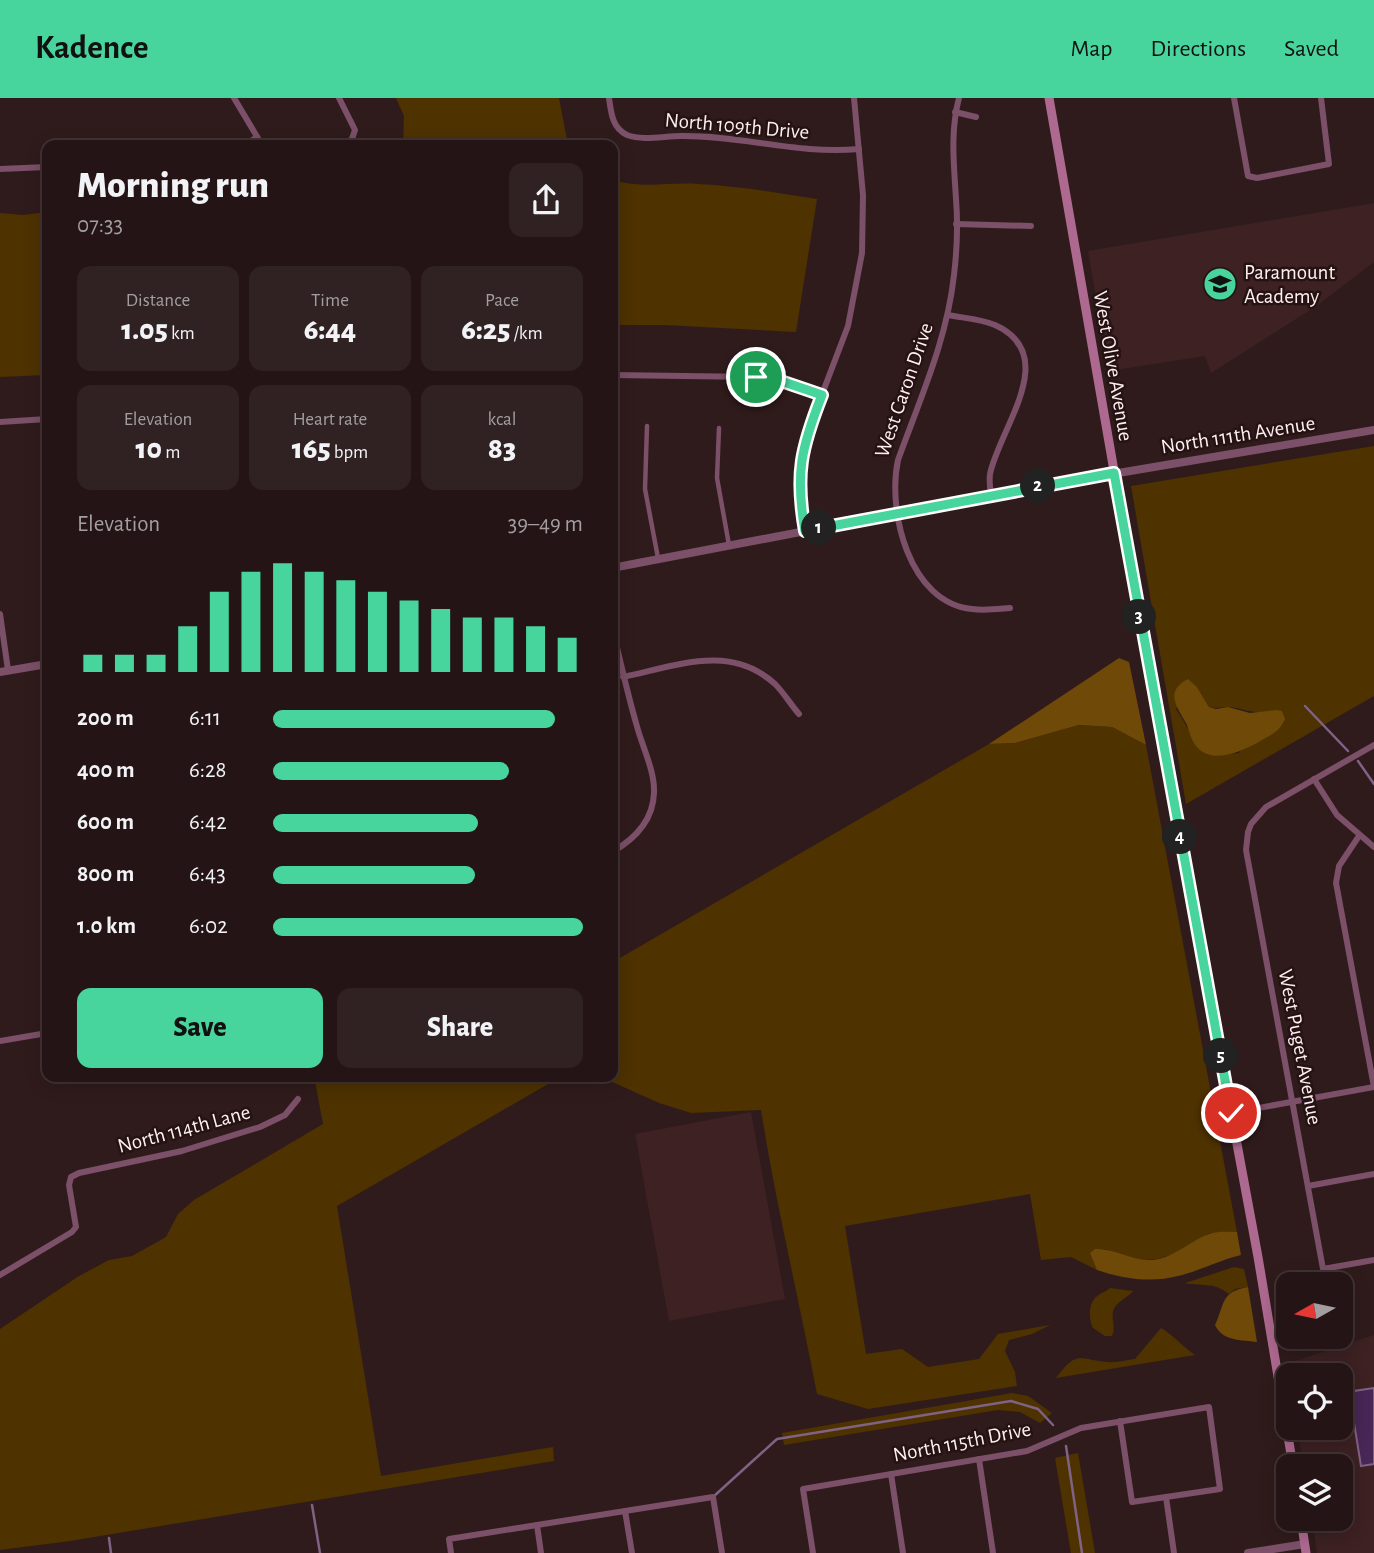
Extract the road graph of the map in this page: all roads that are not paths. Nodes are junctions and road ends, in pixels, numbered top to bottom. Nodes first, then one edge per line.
1 (234, 98) edge
2 (339, 98) edge
3 (608, 98) edge
4 (854, 98) edge
5 (959, 98) edge
6 (1049, 98) edge
7 (1234, 98) edge
8 (1321, 98) edge
9 (955, 112) junction
10 (976, 117) dead end
11 (257, 137) junction
12 (252, 140) edge
13 (259, 140) edge
14 (351, 140) edge
15 (859, 149) junction
16 (42, 168) edge
17 (0, 169) edge
18 (957, 225) junction
19 (1031, 226) dead end
20 (948, 315) junction
21 (618, 375) edge
22 (822, 395) junction
23 (42, 419) edge
24 (0, 422) edge
25 (647, 426) dead end
26 (719, 428) dead end
27 (1374, 430) edge
28 (1114, 473) junction
29 (991, 495) junction
30 (899, 513) junction
31 (805, 531) junction
32 (729, 545) junction
33 (658, 559) junction
34 (618, 567) edge
35 (1010, 608) dead end
36 (0, 614) edge
37 (618, 654) edge
38 (42, 665) edge
39 (4, 671) edge
40 (623, 677) junction
41 (799, 715) dead end
42 (1373, 748) edge
43 (1314, 779) junction
44 (1359, 836) junction
45 (618, 848) edge
46 (1374, 848) edge
47 (42, 1034) edge
48 (0, 1041) edge
49 (1374, 1087) edge
50 (298, 1099) dead end
51 (1293, 1102) junction
52 (1231, 1113) junction
53 (1374, 1174) edge
54 (1308, 1186) junction
55 (1374, 1260) edge
56 (0, 1275) edge
57 (1120, 1421) junction
58 (1291, 1454) edge
59 (979, 1459) junction
60 (891, 1474) junction
61 (1166, 1497) junction
62 (625, 1511) junction
63 (537, 1525) junction
64 (1303, 1531) edge
65 (1306, 1549) edge
66 (451, 1553) edge
67 (541, 1553) edge
68 (632, 1553) edge
69 (722, 1553) edge
70 (813, 1553) edge
71 (903, 1553) edge
72 (993, 1553) edge
73 (1174, 1553) edge
74 (1248, 1553) edge

1 - 11 street
2 - 14 street
3 - 15 street, North 109th Drive
4 - 15 street
5 - 9 street, West Caron Drive
6 - 28 main road, West Olive Avenue
7 - 8 street
9 - 10 street
9 - 18 street, West Caron Drive
11 - 12 street
11 - 13 street
15 - 22 street
16 - 17 street
18 - 19 street
18 - 20 street, West Caron Drive
20 - 29 street
20 - 30 street, West Caron Drive
21 - 22 street
22 - 31 street
23 - 24 street
25 - 33 street
26 - 32 street
27 - 28 street, North 111th Avenue
28 - 29 street, North 111th Avenue
28 - 52 main road, West Olive Avenue
29 - 30 street, North 111th Avenue
30 - 31 street, North 111th Avenue
30 - 35 street, West Caron Drive
31 - 32 street, North 111th Avenue
32 - 33 street, North 111th Avenue
33 - 34 street, North 111th Avenue
36 - 39 street
37 - 40 street
38 - 39 street
40 - 41 street
40 - 45 street
42 - 43 street
43 - 44 street
43 - 51 street, West Puget Avenue
44 - 46 street
44 - 49 street
47 - 48 street
49 - 51 street
50 - 56 street, North 114th Lane
51 - 52 street
51 - 54 street, West Puget Avenue
52 - 58 main road, West Olive Avenue
53 - 54 street
54 - 55 street, West Puget Avenue
57 - 59 street, North 115th Drive
57 - 61 street
57 - 61 street, North 115th Drive
59 - 60 street, North 115th Drive
59 - 72 street
60 - 70 street, North 115th Drive
60 - 71 street
61 - 73 street
62 - 63 street
62 - 68 street
62 - 69 street
63 - 66 street
63 - 67 street
64 - 65 main road
65 - 74 street

